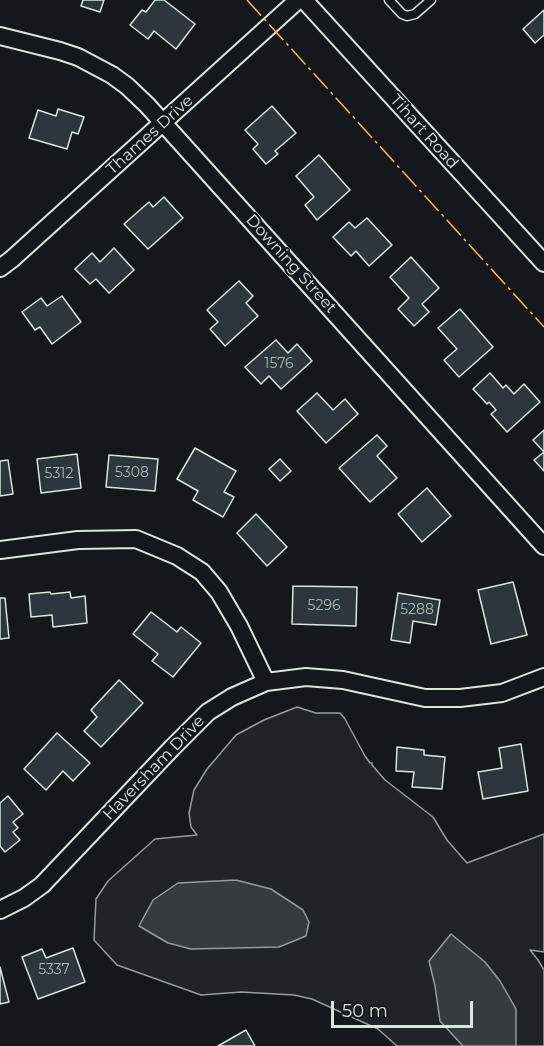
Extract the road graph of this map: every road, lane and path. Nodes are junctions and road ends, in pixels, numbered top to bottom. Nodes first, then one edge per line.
1 (298, 0) edge
2 (304, 0) edge
3 (389, 0) edge
4 (430, 0) edge
5 (0, 36) edge
6 (164, 122) junction
7 (544, 263) edge
8 (0, 268) edge
9 (544, 546) edge
10 (0, 550) edge
11 (544, 677) edge
12 (266, 682) junction
13 (0, 910) edge

1 - 6 street, Thames Drive
2 - 7 street, Tihart Road
3 - 4 lane
5 - 6 street, Downing Street
6 - 8 street, Thames Drive
6 - 9 street, Downing Street
10 - 12 street
11 - 12 street, Haversham Drive
12 - 13 street, Haversham Drive

